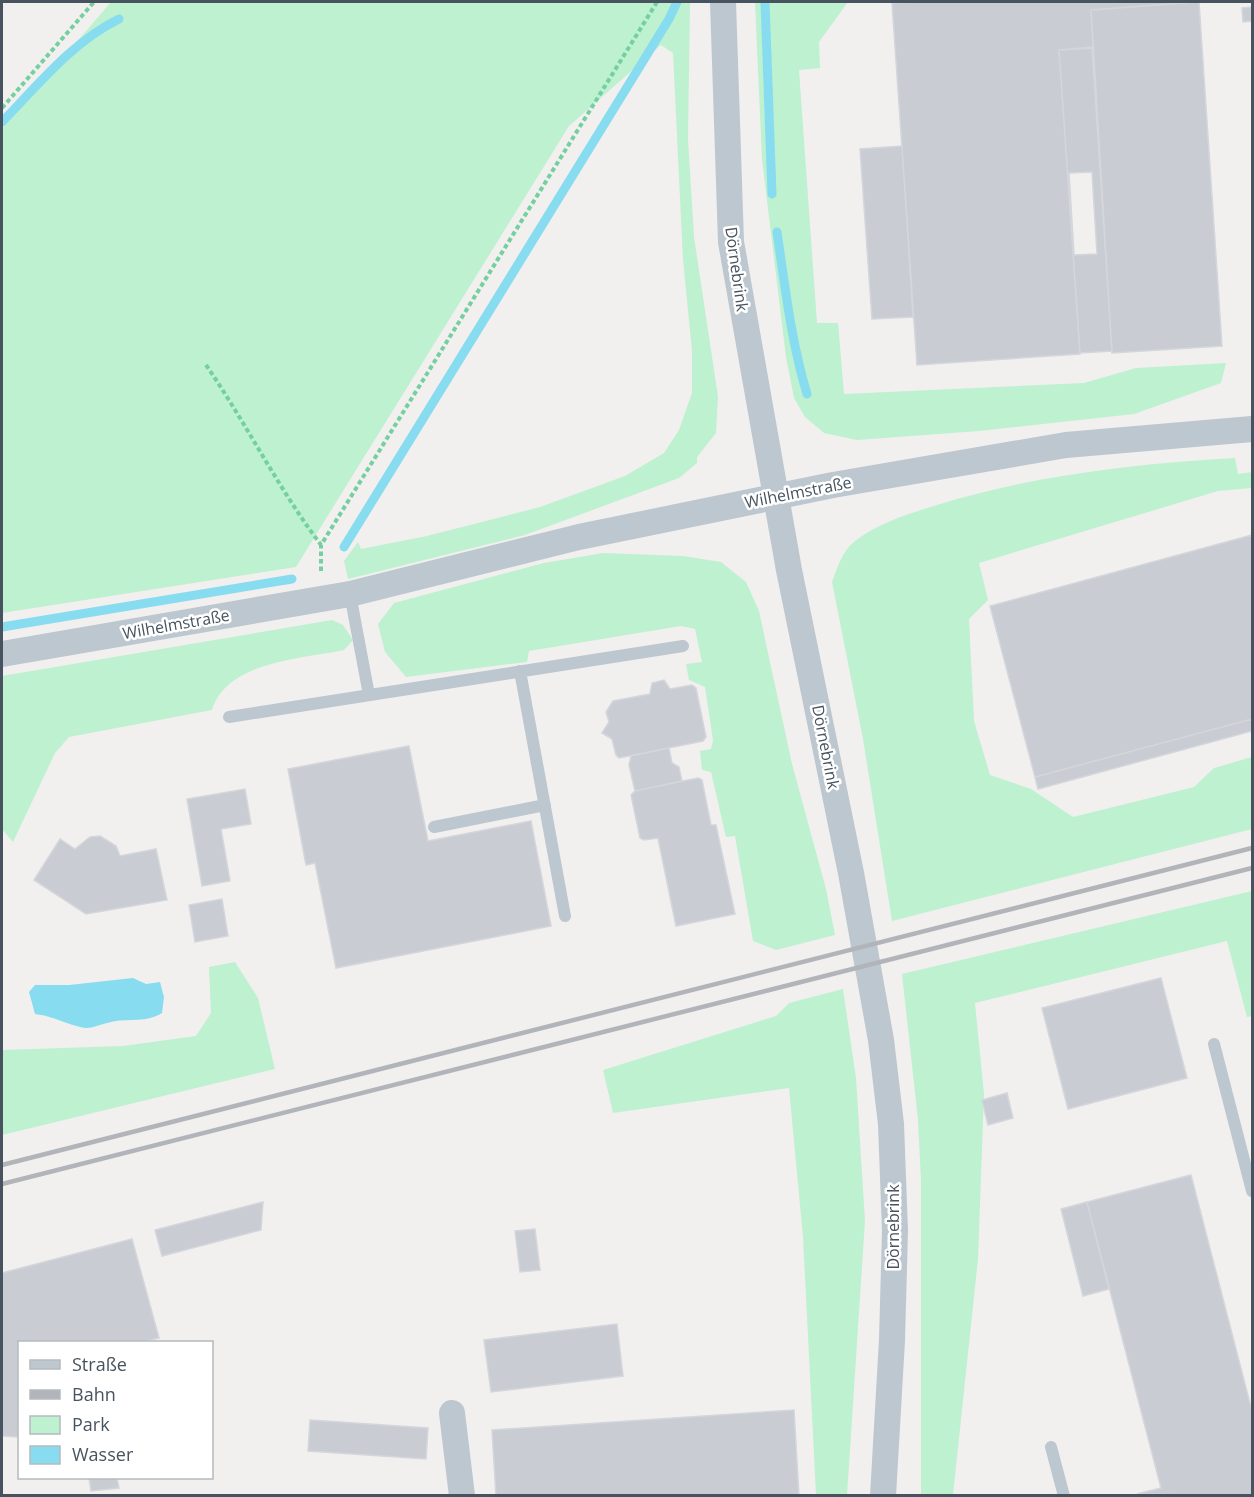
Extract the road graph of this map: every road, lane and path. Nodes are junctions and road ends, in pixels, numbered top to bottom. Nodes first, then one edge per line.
1 (94, 2) edge
2 (657, 2) edge
3 (723, 2) edge
4 (2, 108) edge
5 (206, 365) dead end
6 (1252, 429) edge
7 (776, 497) junction
8 (321, 545) junction
9 (350, 594) junction
10 (323, 599) junction
11 (683, 646) dead end
12 (2, 654) edge
13 (520, 671) junction
14 (369, 695) junction
15 (229, 717) dead end
16 (545, 805) junction
17 (434, 827) dead end
18 (565, 916) dead end
19 (1214, 1044) dead end
20 (1252, 1191) edge
21 (452, 1413) dead end
22 (1051, 1447) dead end
23 (462, 1496) edge
24 (883, 1496) edge
25 (1064, 1496) edge

1 - 4 path
2 - 8 path
3 - 7 street, Dörnebrink
5 - 8 path
6 - 7 street, Wilhelmstraße
7 - 9 street, Wilhelmstraße
7 - 24 street, Dörnebrink
8 - 10 path
9 - 10 street, Wilhelmstraße
9 - 14 lane
10 - 12 street, Wilhelmstraße
11 - 13 lane
13 - 14 lane
13 - 16 lane
14 - 15 lane
16 - 17 lane
16 - 18 lane
19 - 20 lane
21 - 23 street
22 - 25 lane

